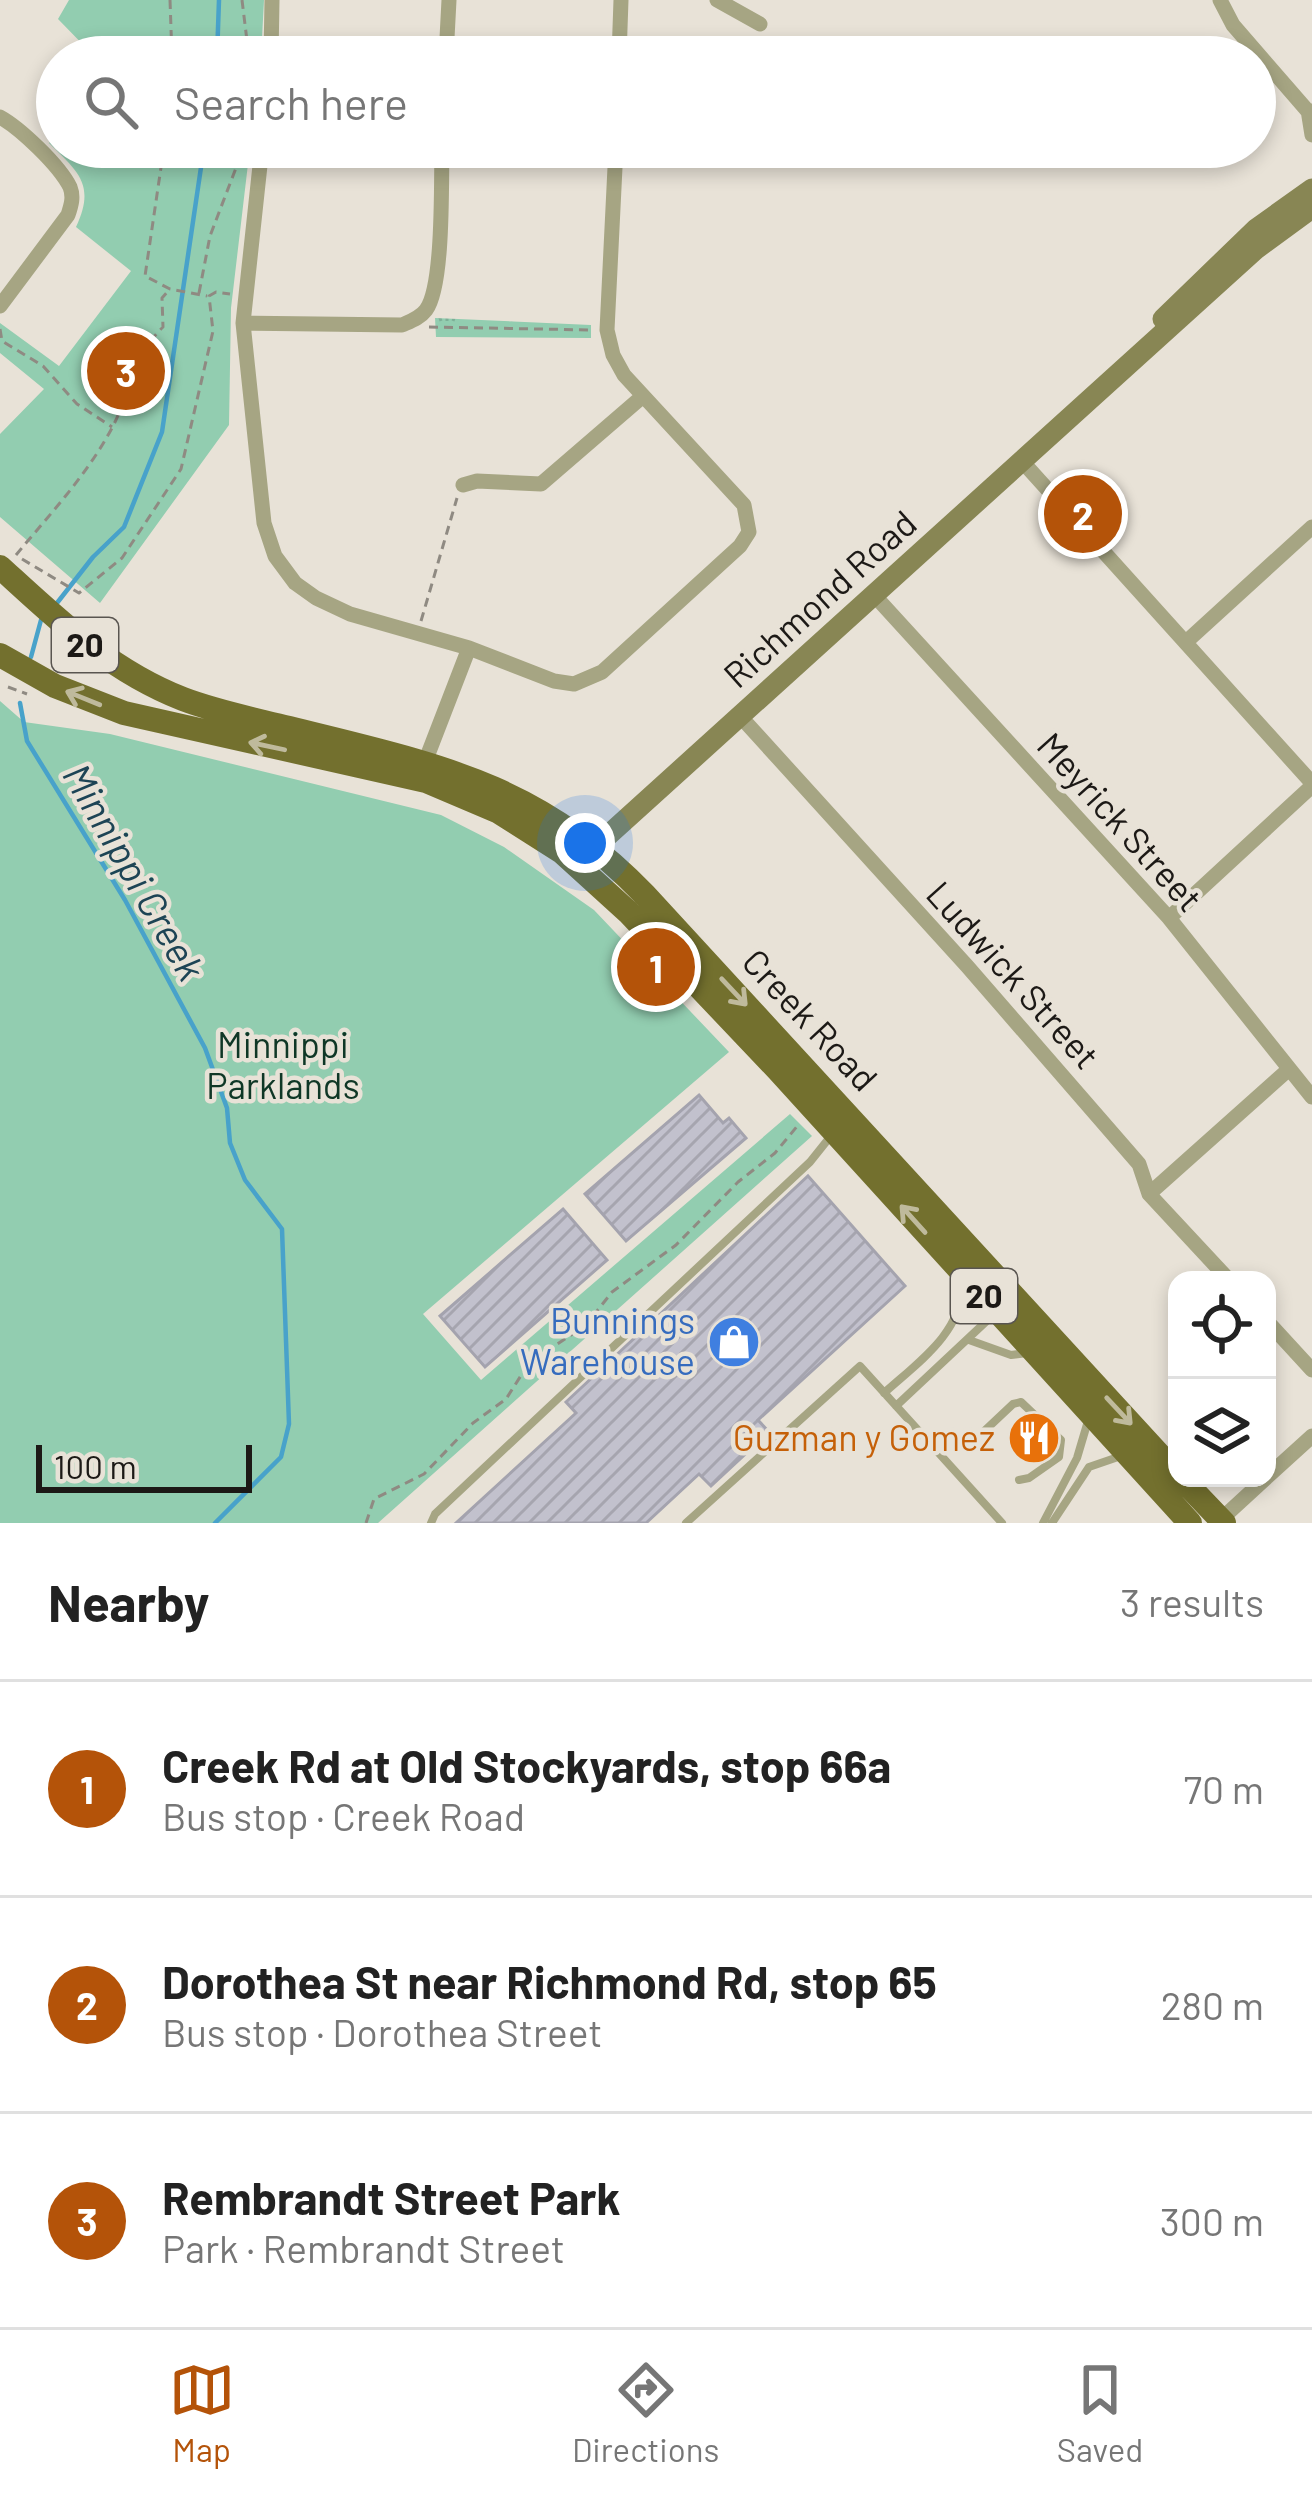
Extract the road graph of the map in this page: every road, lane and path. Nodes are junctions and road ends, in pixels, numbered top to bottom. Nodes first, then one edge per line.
1 (170, 0) edge
2 (242, 0) edge
3 (272, 0) edge
4 (449, 0) edge
5 (621, 0) edge
6 (717, 0) edge
7 (1220, 0) edge
8 (760, 24) dead end
9 (171, 36) edge
10 (246, 36) edge
11 (271, 36) edge
12 (447, 36) edge
13 (620, 36) edge
14 (1243, 36) edge
15 (1276, 74) edge
16 (1310, 113) edge
17 (0, 116) edge
18 (1312, 135) edge
19 (36, 147) edge
20 (54, 168) edge
21 (161, 168) edge
22 (236, 168) edge
23 (259, 168) edge
24 (441, 168) edge
25 (615, 168) edge
26 (1312, 175) edge
27 (1305, 203) edge
28 (170, 289) junction
29 (244, 294) junction
30 (198, 295) junction
31 (209, 296) junction
32 (0, 306) edge
33 (415, 320) junction
34 (243, 322) junction
35 (0, 329) edge
36 (607, 331) junction
37 (1107, 383) junction
38 (643, 396) junction
39 (112, 428) junction
40 (1021, 460) junction
41 (463, 485) joint
42 (1312, 527) edge
43 (0, 567) edge
44 (874, 595) junction
45 (418, 633) junction
46 (1186, 642) junction
47 (470, 648) junction
48 (0, 655) edge
49 (148, 683) junction
50 (8, 687) dead end
51 (27, 694) dead end
52 (740, 716) junction
53 (143, 718) junction
54 (425, 762) junction
55 (1312, 784) edge
56 (586, 855) junction
57 (1168, 918) junction
58 (1288, 1070) junction
59 (1312, 1097) edge
60 (801, 1122) dead end
61 (834, 1131) junction
62 (1150, 1194) junction
63 (1221, 1271) edge
64 (966, 1277) junction
65 (999, 1281) junction
66 (997, 1310) junction
67 (1276, 1329) edge
68 (968, 1340) junction
69 (1035, 1352) junction
70 (1308, 1359) edge
71 (884, 1393) junction
72 (896, 1406) junction
73 (1090, 1414) junction
74 (979, 1436) dead end
75 (1312, 1436) edge
76 (1129, 1456) junction
77 (1168, 1464) edge
78 (1276, 1470) edge
79 (1018, 1480) dead end
80 (1189, 1487) edge
81 (1257, 1487) edge
82 (1220, 1522) edge
83 (366, 1523) edge
84 (431, 1523) edge
85 (686, 1523) edge
86 (1002, 1523) edge
87 (1047, 1523) edge
88 (1190, 1523) edge

1 - 9 path
2 - 10 path
3 - 11 street
4 - 12 street
5 - 13 street
6 - 8 street
7 - 14 street
15 - 16 street
16 - 18 street
17 - 19 street
20 - 32 street
21 - 28 path
22 - 30 path
23 - 29 street
24 - 33 street
25 - 36 street
26 - 27 street
27 - 37 main road, Richmond Road
27 - 37 main road, Richmond Road
28 - 30 path
28 - 39 path
29 - 31 path
29 - 34 street
30 - 31 path
31 - 39 path
33 - 34 street
33 - 36 path
34 - 45 street
35 - 39 path
36 - 38 street
37 - 40 main road, Richmond Road
38 - 41 street
38 - 47 street
40 - 44 main road, Richmond Road
40 - 46 street
41 - 45 path
42 - 46 street
43 - 49 main road, Creek Road / 20
44 - 52 main road, Richmond Road
44 - 57 street, Meyrick Street
45 - 47 street
46 - 55 street
47 - 54 street
53 -> 48 main road, Creek Road / 20
49 - 53 main road
49 - 54 main road, Creek Road / 20
50 - 51 path
52 - 56 main road, Richmond Road
52 - 62 street, Ludwick Street
56 -> 53 main road, Creek Road / 20
54 - 56 main road, Creek Road / 20
55 - 57 street
56 - 61 main road, Creek Road / 20
56 -> 65 main road, Creek Road / 20
57 - 58 street, Meyrick Street
58 - 59 street, Meyrick Street
58 - 62 street
60 - 83 path
64 -> 61 main road, Creek Road / 20
61 - 84 lane
62 - 63 street, Ludwick Street
64 - 66 main road, Creek Road / 20
64 - 71 lane
65 - 66 lane
65 -> 77 main road, Creek Road / 20
66 - 68 lane
66 - 69 main road, Creek Road / 20
67 - 70 street
68 - 69 lane
68 - 72 lane
69 - 73 main road, Creek Road / 20
71 - 72 lane
71 - 85 lane
72 - 86 lane
73 - 76 main road, Creek Road / 20
73 - 87 lane
74 - 79 lane
75 - 78 street
76 - 87 lane
76 - 88 main road, Creek Road / 20
80 - 82 main road, Creek Road / 20
81 - 82 street

